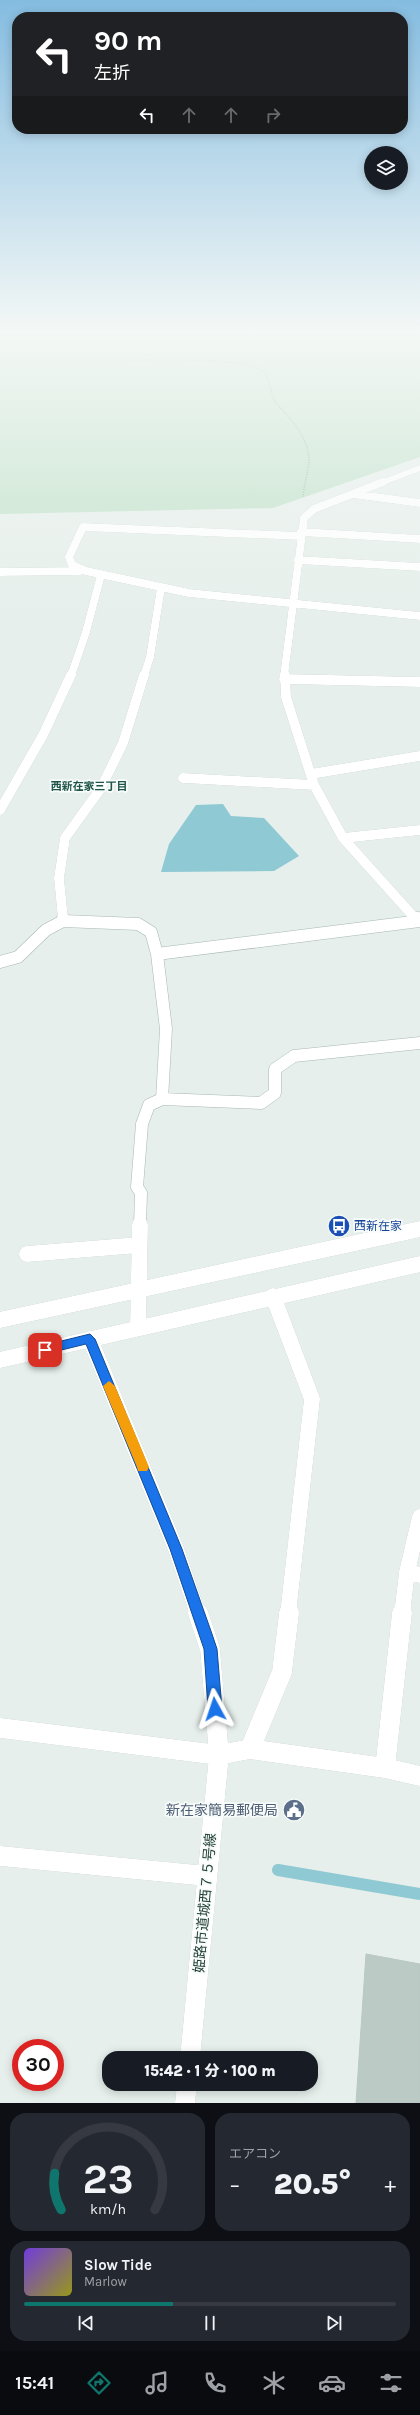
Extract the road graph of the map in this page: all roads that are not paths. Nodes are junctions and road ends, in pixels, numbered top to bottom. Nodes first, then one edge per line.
1 (420, 468) edge
2 (352, 494) junction
3 (420, 503) edge
4 (301, 534) junction
5 (420, 539) edge
6 (298, 560) junction
7 (420, 567) edge
8 (86, 571) junction
9 (0, 572) edge
10 (101, 575) junction
11 (161, 588) junction
12 (292, 604) junction
13 (420, 616) edge
14 (284, 679) junction
15 (420, 682) edge
16 (420, 756) edge
17 (311, 774) junction
18 (183, 778) dead end
19 (314, 785) junction
20 (0, 810) edge
21 (420, 830) edge
22 (343, 838) junction
23 (63, 921) junction
24 (413, 922) edge
25 (164, 953) junction
26 (0, 962) edge
27 (420, 1043) edge
28 (170, 1099) junction
29 (420, 1229) edge
30 (139, 1245) junction
31 (27, 1254) dead end
32 (420, 1264) edge
33 (138, 1289) junction
34 (273, 1296) junction
35 (0, 1320) edge
36 (138, 1327) junction
37 (90, 1339) junction
38 (0, 1360) edge
39 (420, 1518) edge
40 (413, 1574) edge
41 (0, 1728) edge
42 (250, 1749) junction
43 (219, 1755) junction
44 (385, 1768) junction
45 (420, 1776) edge
46 (0, 1856) edge
47 (208, 1876) junction
48 (191, 2051) edge
49 (186, 2091) edge
50 (185, 2103) edge

1 - 2 street
2 - 3 street
2 - 4 street
4 - 5 street
4 - 6 street
4 - 8 street
6 - 7 street
6 - 12 street
8 - 9 street
8 - 10 street
10 - 11 street
10 - 20 street
11 - 12 street
11 - 23 street
12 - 13 street
12 - 14 street
14 - 15 street
14 - 17 street
16 - 17 street
17 - 19 street
18 - 19 street
19 - 22 street
21 - 22 street
22 - 24 street
23 - 25 street
23 - 26 street
24 - 25 street
25 - 28 street
27 - 28 street
28 - 30 street
29 - 33 street
30 - 31 street
30 - 33 street
32 - 34 street
33 - 35 street
33 - 36 street
34 - 36 street
34 - 42 street
36 - 37 street
37 - 38 street
37 - 43 street, 姫路市道城西７５号線
39 - 40 street
40 - 44 street
41 - 43 street
42 - 43 street
42 - 44 street
43 - 47 street, 姫路市道城西７５号線
44 - 45 street
46 - 47 street
47 - 48 street, 姫路市道城西７５号線
49 - 50 street

